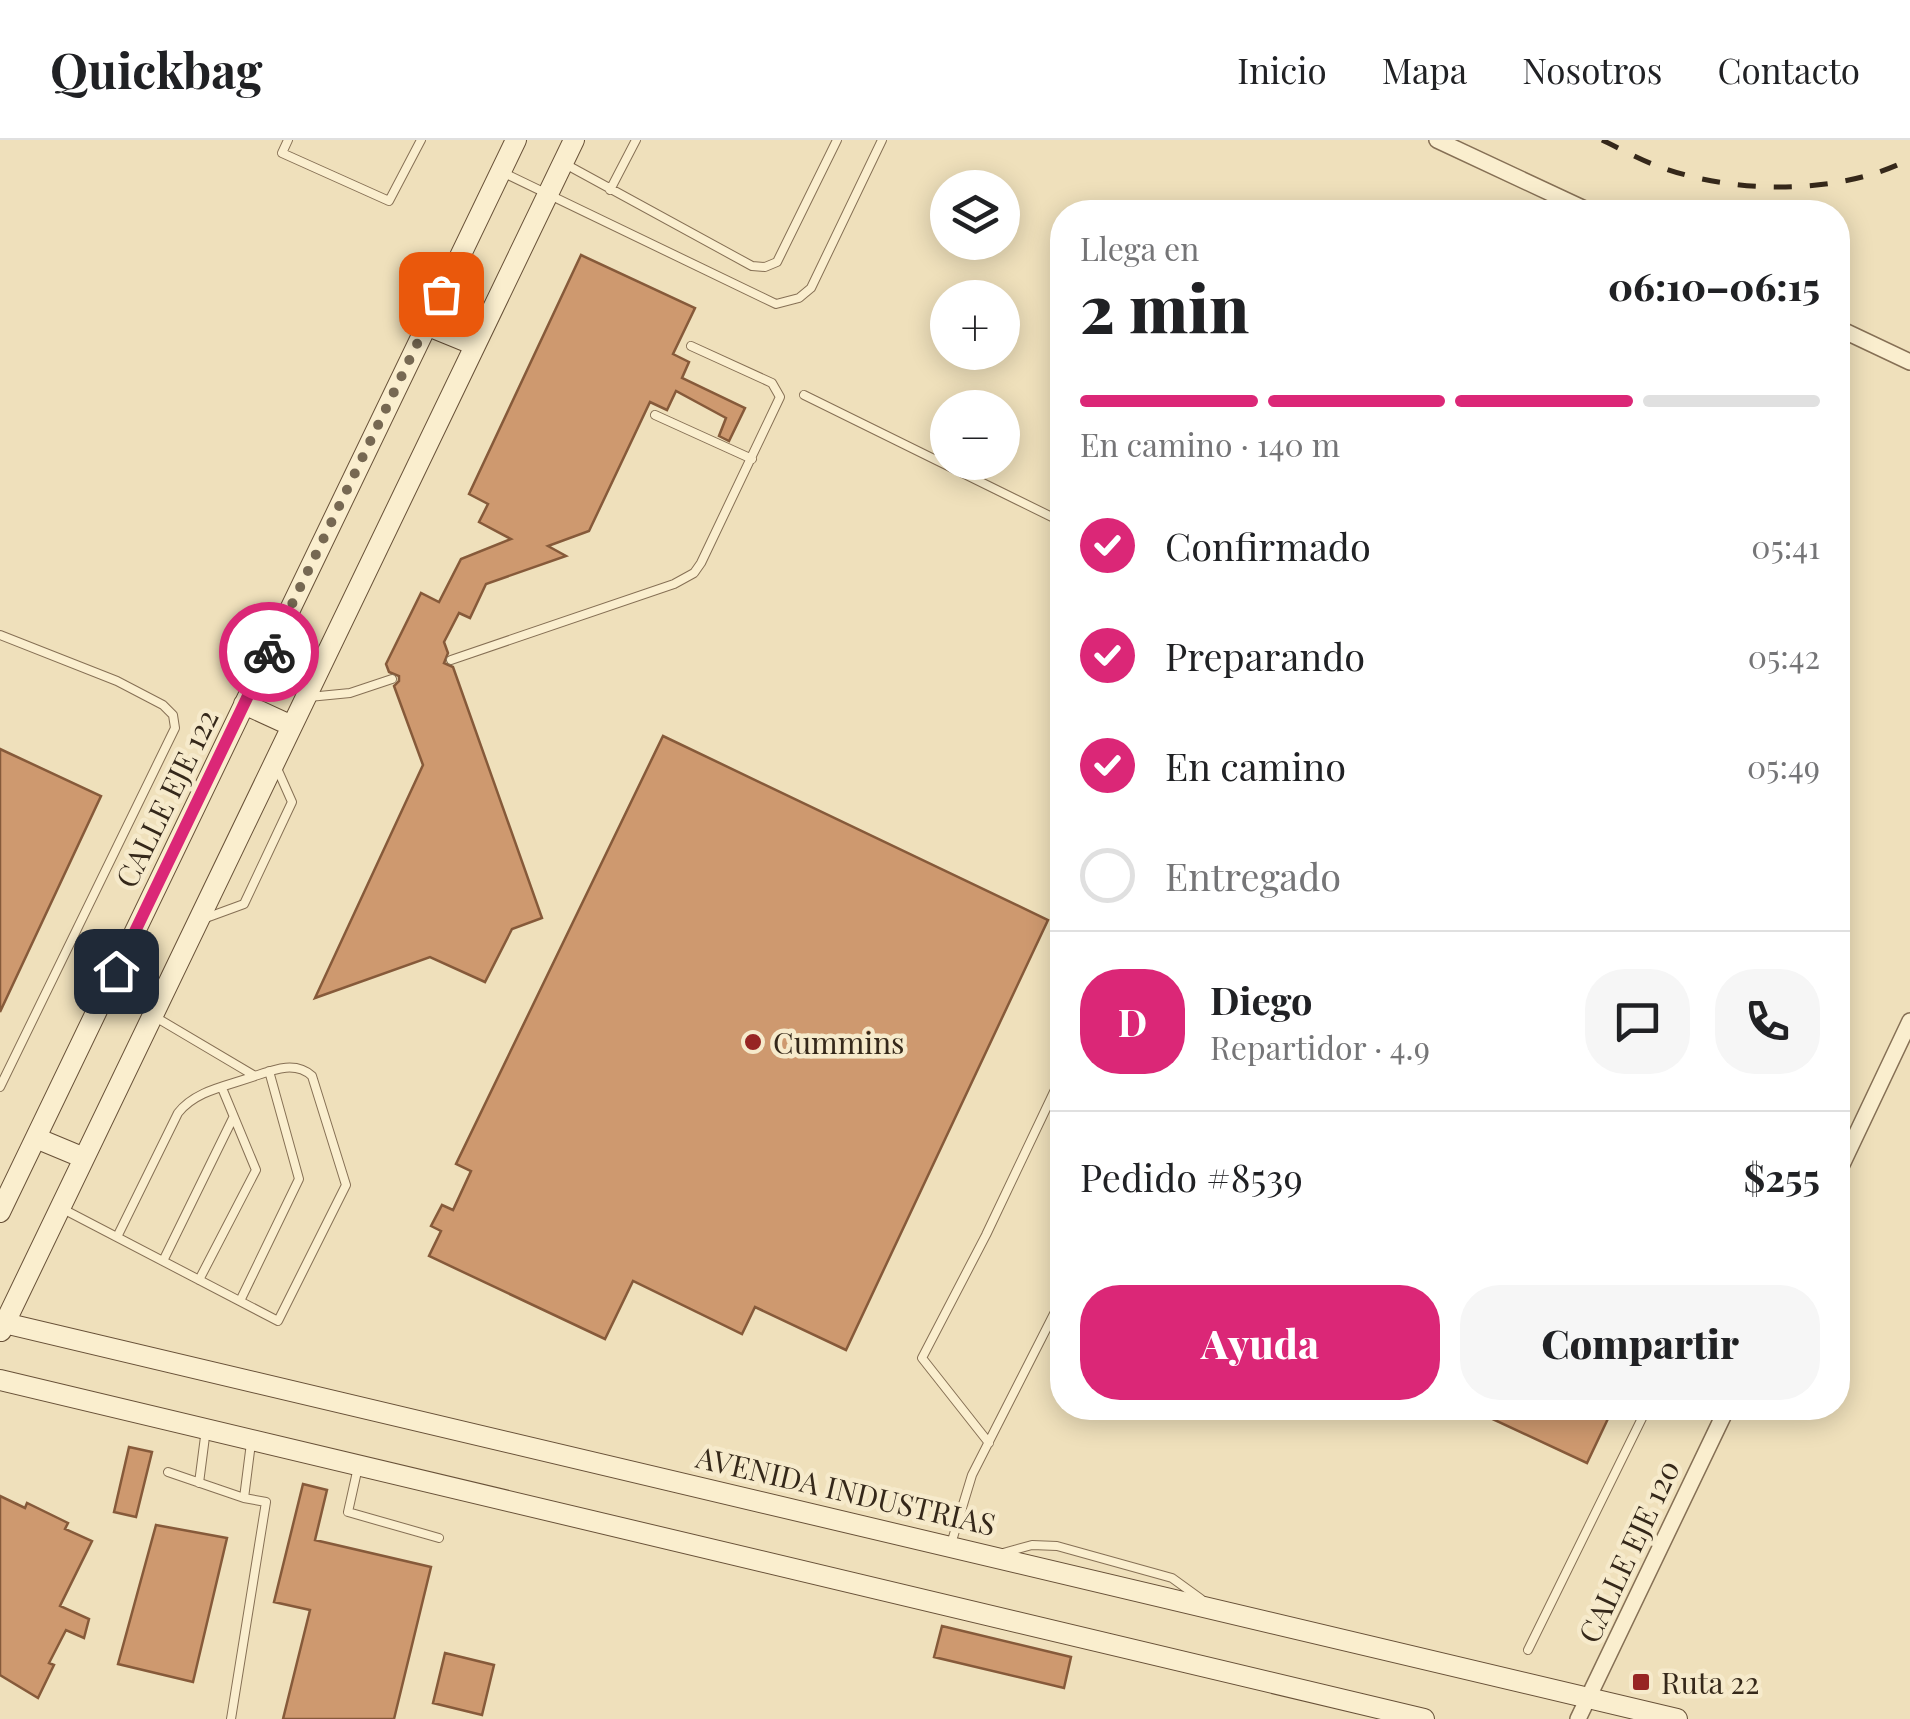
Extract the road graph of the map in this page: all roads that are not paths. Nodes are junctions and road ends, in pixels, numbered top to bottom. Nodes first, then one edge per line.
1 (288, 140) edge
2 (421, 140) edge
3 (516, 140) edge
4 (574, 140) edge
5 (636, 140) edge
6 (837, 140) edge
7 (882, 140) edge
8 (1438, 140) edge
9 (563, 163) junction
10 (501, 171) junction
11 (610, 190) junction
12 (548, 194) junction
13 (1566, 200) edge
14 (426, 325) junction
15 (1850, 334) edge
16 (475, 346) junction
17 (691, 346) dead end
18 (1910, 362) edge
19 (804, 395) dead end
20 (655, 415) dead end
21 (752, 459) junction
22 (1050, 516) edge
23 (0, 635) edge
24 (272, 646) junction
25 (451, 660) dead end
26 (318, 672) junction
27 (392, 680) dead end
28 (306, 697) junction
29 (244, 704) junction
30 (292, 726) junction
31 (274, 762) junction
32 (198, 920) junction
33 (152, 1016) junction
34 (1910, 1021) edge
35 (269, 1071) junction
36 (255, 1076) junction
37 (0, 1087) edge
38 (222, 1088) junction
39 (1050, 1100) edge
40 (233, 1118) junction
41 (36, 1138) junction
42 (1850, 1148) edge
43 (84, 1158) junction
44 (60, 1208) junction
45 (0, 1212) edge
46 (117, 1237) junction
47 (163, 1262) junction
48 (199, 1280) junction
49 (240, 1302) junction
50 (1050, 1322) edge
51 (2, 1326) edge
52 (0, 1380) edge
53 (1641, 1420) edge
54 (1720, 1420) edge
55 (206, 1430) junction
56 (251, 1440) junction
57 (988, 1444) junction
58 (358, 1466) junction
59 (168, 1472) dead end
60 (199, 1482) junction
61 (244, 1498) junction
62 (438, 1538) dead end
63 (950, 1546) junction
64 (1528, 1650) dead end
65 (1589, 1697) junction
66 (232, 1719) edge
67 (1424, 1719) edge
68 (1578, 1719) edge
69 (1677, 1719) edge

1 - 2 lane
3 - 10 main road, CALLE EJE 122
4 - 9 main road
5 - 11 lane
6 - 11 lane
7 - 12 lane
8 - 13 street
9 - 11 lane
9 - 12 main road
10 - 12 lane
10 - 14 main road, CALLE EJE 122
12 - 16 main road
14 - 16 main road
14 - 24 main road, CALLE EJE 122
15 - 18 street
16 - 26 main road
17 - 21 lane
19 - 22 lane
20 - 21 lane
21 - 25 lane
23 - 37 lane
24 - 26 main road
24 - 29 main road, CALLE EJE 122
26 - 28 main road
27 - 28 lane
28 - 30 main road
29 - 30 main road
29 - 41 main road, CALLE EJE 122
30 - 31 main road
31 - 32 main road
31 - 32 lane
32 - 33 main road
33 - 36 lane
33 - 43 main road
34 - 42 street
35 - 36 lane
35 - 49 lane
35 - 49 lane
36 - 38 lane
38 - 40 lane
38 - 46 lane
39 - 57 lane
40 - 47 lane
40 - 48 lane
41 - 43 main road
41 - 45 main road, CALLE EJE 122
43 - 44 main road
44 - 46 lane
44 - 51 main road
46 - 47 lane
47 - 48 lane
48 - 49 lane
50 - 57 lane
51 - 63 main road, AVENIDA INDUSTRIAS
52 - 55 main road
53 - 64 lane
54 - 65 street, CALLE EJE 120
55 - 56 main road
55 - 60 lane
56 - 58 main road
56 - 61 lane
57 - 63 lane
58 - 62 lane
58 - 67 main road
59 - 60 lane
60 - 61 lane
61 - 66 lane
63 - 65 main road, AVENIDA INDUSTRIAS
65 - 68 street, CALLE EJE 120
65 - 69 main road, AVENIDA INDUSTRIAS

